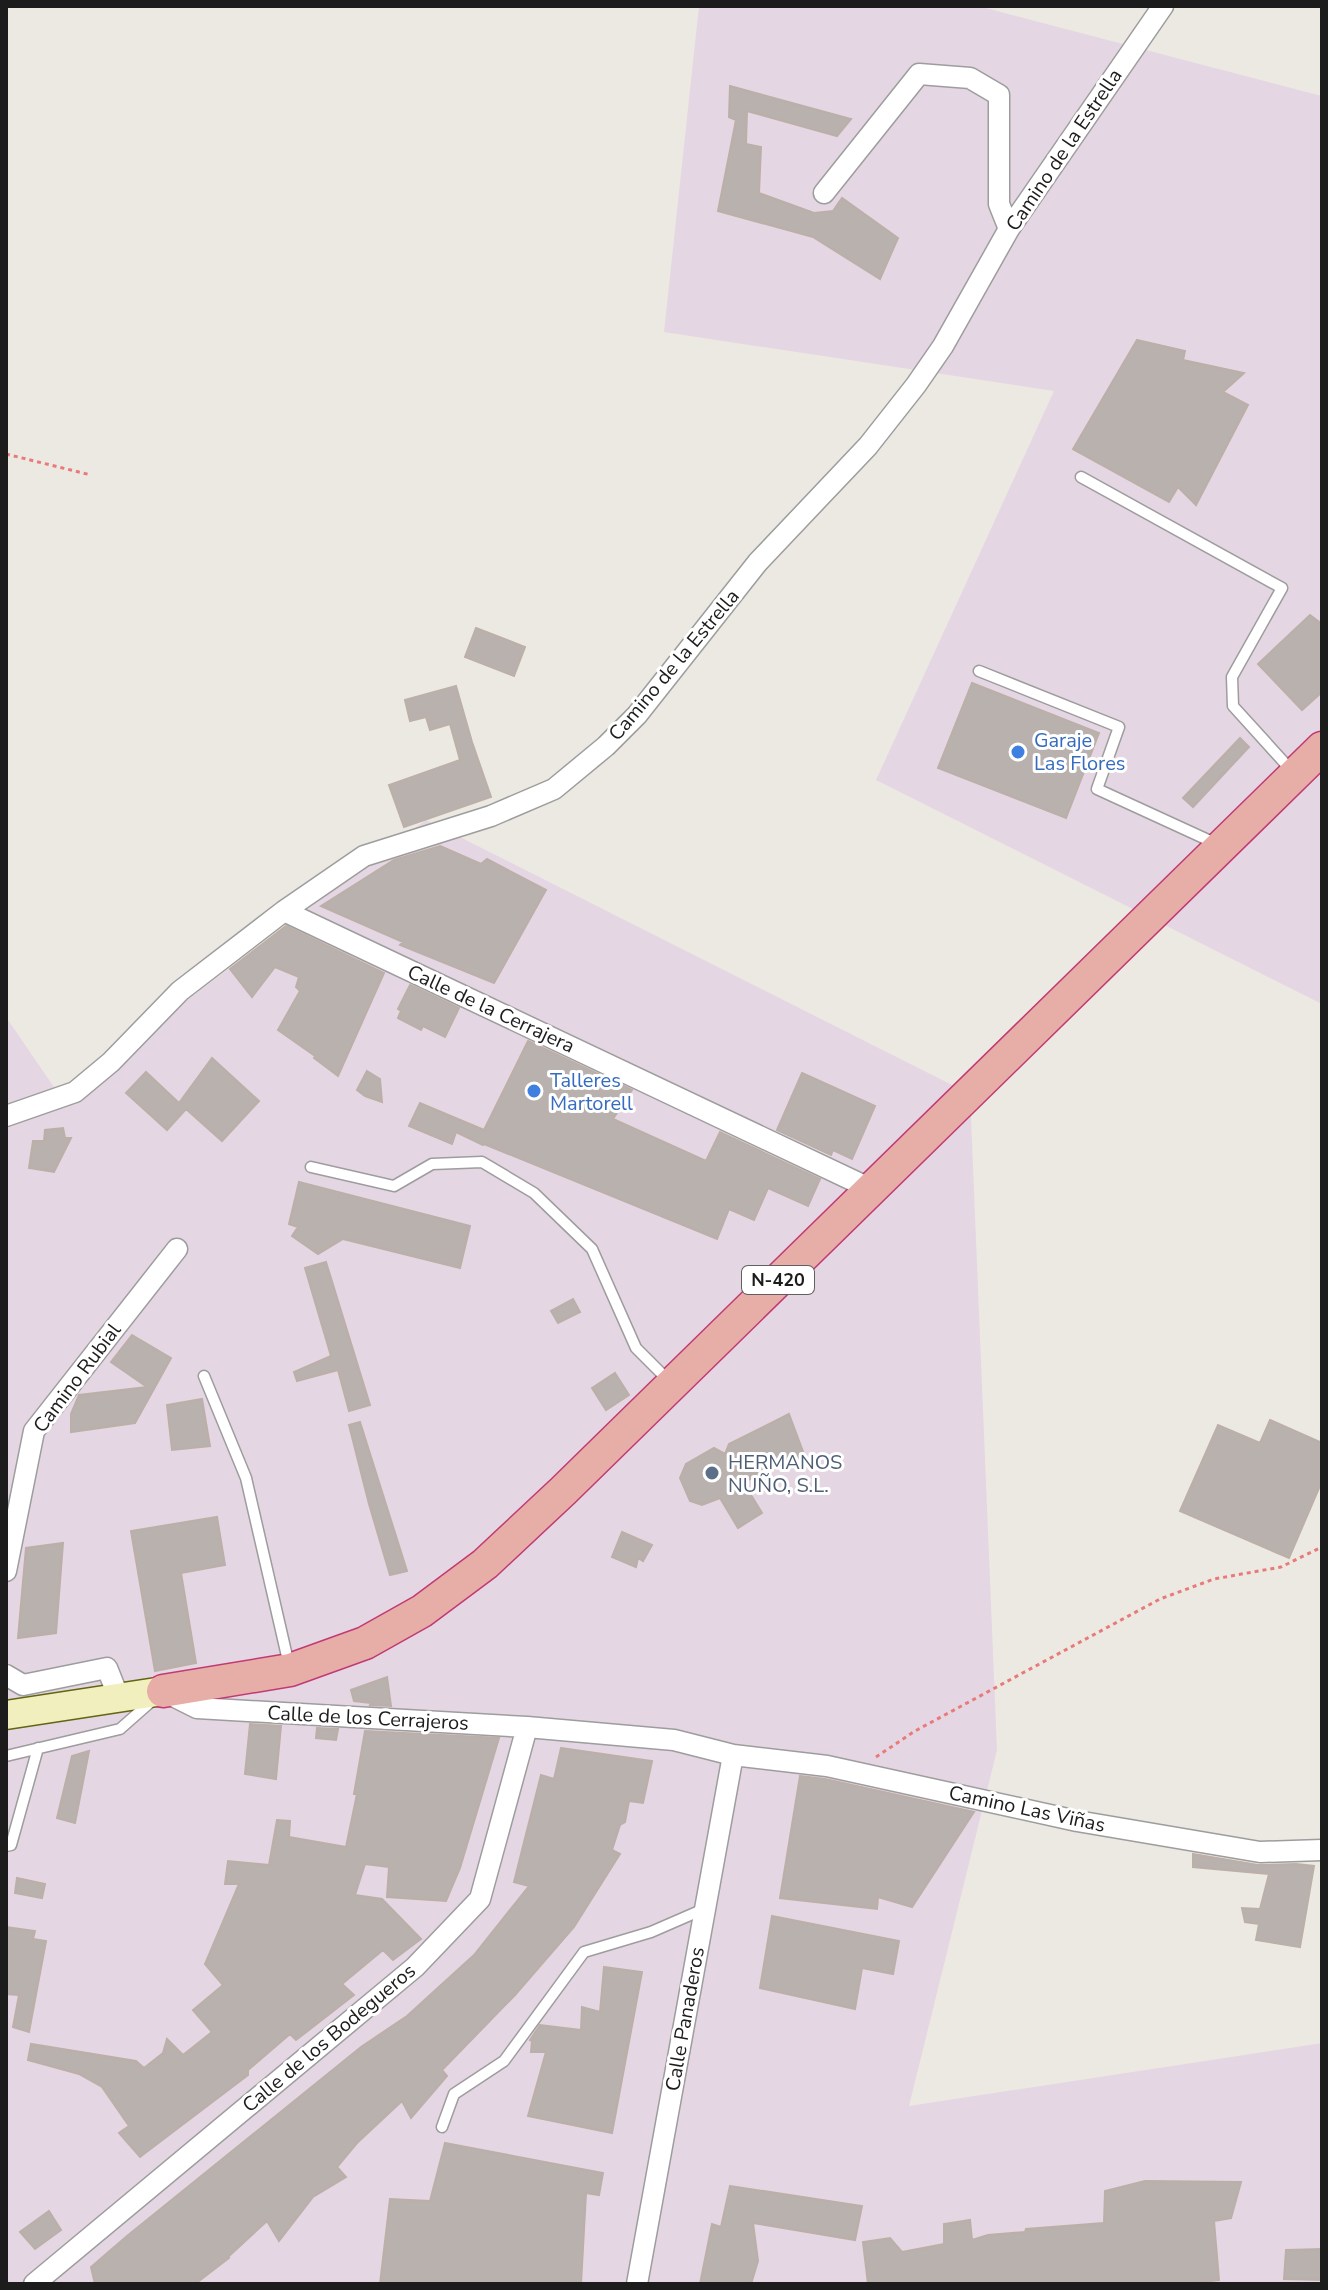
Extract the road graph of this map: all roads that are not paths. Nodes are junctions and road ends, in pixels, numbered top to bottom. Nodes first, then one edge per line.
1 (1163, 6) edge
2 (824, 193) dead end
3 (1009, 229) junction
4 (1081, 477) dead end
5 (979, 671) dead end
6 (1322, 748) edge
7 (1295, 775) junction
8 (1222, 847) junction
9 (284, 911) junction
10 (6, 1116) edge
11 (311, 1167) dead end
12 (871, 1189) junction
13 (177, 1249) dead end
14 (204, 1376) dead end
15 (672, 1384) junction
16 (6, 1571) edge
17 (290, 1670) junction
18 (6, 1675) edge
19 (163, 1691) junction
20 (119, 1698) junction
21 (6, 1715) edge
22 (527, 1727) junction
23 (38, 1748) junction
24 (733, 1755) junction
25 (6, 1756) edge
26 (6, 1846) edge
27 (1322, 1850) edge
28 (705, 1908) junction
29 (442, 2127) dead end
30 (34, 2284) edge
31 (637, 2284) edge

1 - 3 street, Camino de la Estrella
2 - 3 street
3 - 9 street, Camino de la Estrella
4 - 7 lane
5 - 8 lane
6 - 7 highway, N-420
7 - 8 highway, N-420
8 - 12 highway, N-420
9 - 10 street, Camino de la Estrella
9 - 12 street, Calle de la Cerrajera
11 - 15 lane
12 - 15 highway, N-420
13 - 16 street, Camino Rubial
14 - 17 lane
15 - 17 highway, N-420
17 - 19 highway, N-420
18 - 20 street
19 - 20 main road
19 - 22 street, Calle de los Cerrajeros
19 - 23 lane
20 - 21 main road
22 - 24 street, Calle de los Cerrajeros
22 - 30 street, Calle de los Bodegueros
23 - 25 lane
23 - 26 lane
24 - 27 street, Camino Las Viñas
24 - 28 street, Calle Panaderos
28 - 29 lane
28 - 31 street, Calle Panaderos

